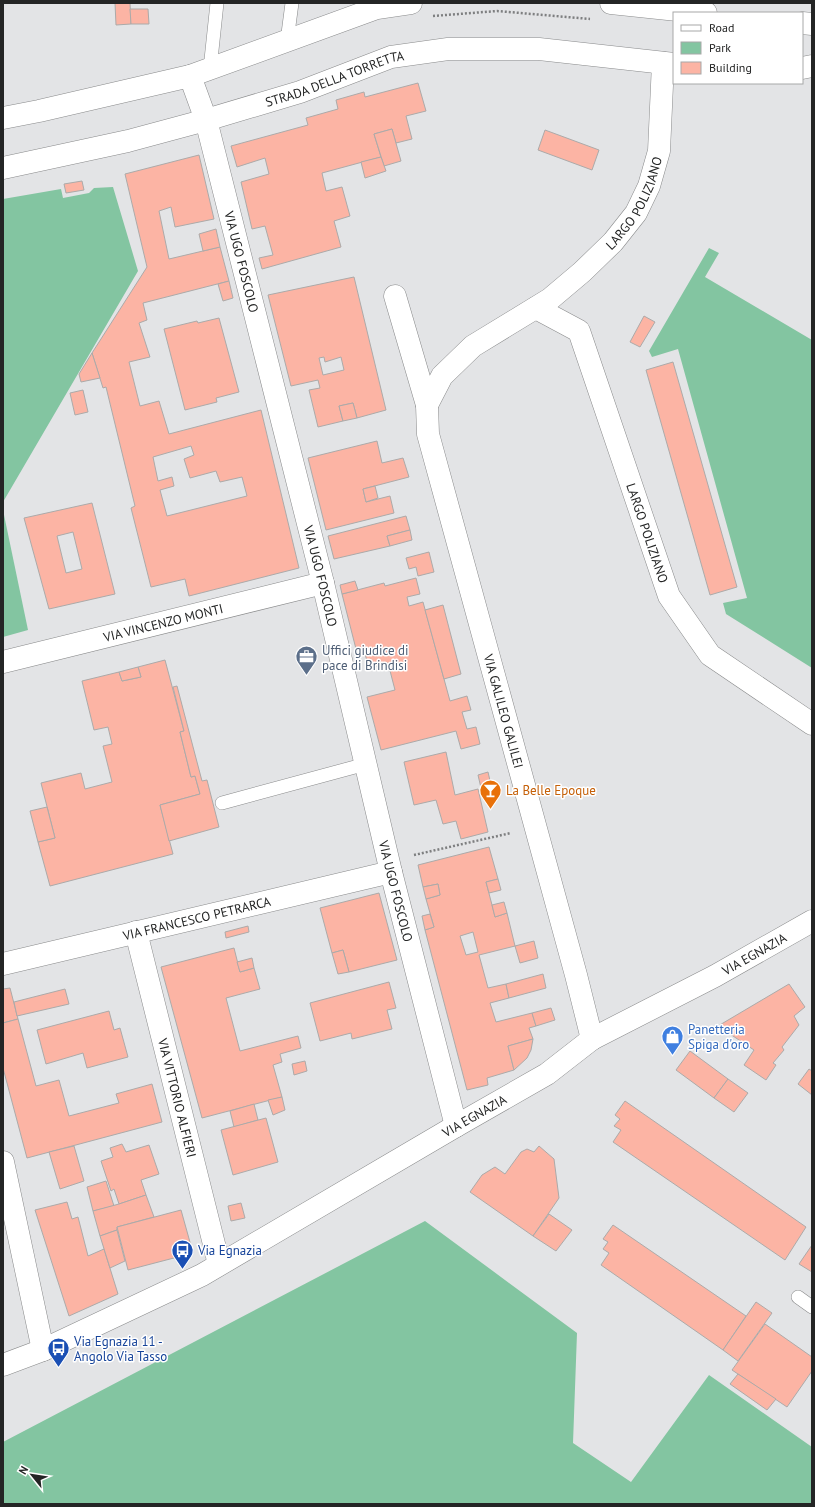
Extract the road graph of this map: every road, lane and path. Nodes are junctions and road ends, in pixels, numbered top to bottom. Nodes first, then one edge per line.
1 (217, 3) edge
2 (292, 3) edge
3 (411, 3) edge
4 (611, 3) edge
5 (696, 12) edge
6 (287, 41) junction
7 (669, 63) edge
8 (200, 72) junction
9 (3, 118) edge
10 (206, 120) junction
11 (3, 168) edge
12 (395, 296) dead end
13 (536, 308) junction
14 (427, 405) junction
15 (323, 583) junction
16 (3, 662) edge
17 (812, 724) edge
18 (366, 764) junction
19 (222, 803) dead end
20 (536, 827) junction
21 (390, 866) junction
22 (812, 921) edge
23 (136, 932) junction
24 (3, 964) edge
25 (592, 1039) junction
26 (456, 1126) junction
27 (3, 1162) edge
28 (219, 1264) junction
29 (798, 1297) dead end
30 (812, 1307) edge
31 (43, 1350) junction
32 (3, 1366) edge

1 - 8 lane
2 - 6 lane
3 - 6 street
4 - 5 street
6 - 8 street
7 - 10 street, STRADA DELLA TORRETTA
7 - 13 street, LARGO POLIZIANO
8 - 9 street
8 - 10 street, VIA UGO FOSCOLO
10 - 11 street, STRADA DELLA TORRETTA
10 - 15 street, VIA UGO FOSCOLO
12 - 14 street
13 - 14 street, LARGO POLIZIANO
13 - 17 street, LARGO POLIZIANO
14 - 20 street, VIA GALILEO GALILEI
15 - 16 street, VIA VINCENZO MONTI
15 - 18 street, VIA UGO FOSCOLO
18 - 19 lane
18 - 21 street, VIA UGO FOSCOLO
20 - 21 path
20 - 25 street, VIA GALILEO GALILEI
21 - 23 street, VIA FRANCESCO PETRARCA
21 - 26 street, VIA UGO FOSCOLO
22 - 25 street, VIA EGNAZIA
23 - 24 street, VIA FRANCESCO PETRARCA
23 - 28 street, VIA VITTORIO ALFIERI
25 - 26 street, VIA EGNAZIA
26 - 28 street, VIA EGNAZIA
27 - 31 street
28 - 31 street, VIA EGNAZIA
29 - 30 lane
31 - 32 street, VIA EGNAZIA

